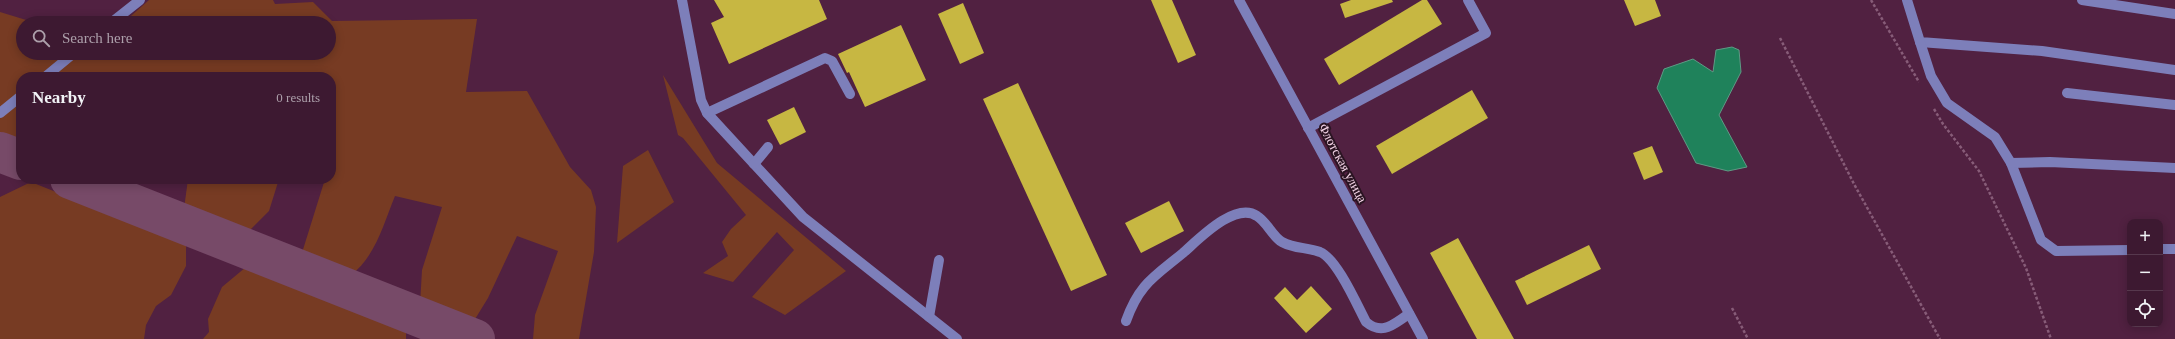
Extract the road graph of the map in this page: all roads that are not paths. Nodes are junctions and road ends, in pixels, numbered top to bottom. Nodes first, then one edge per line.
1 (140, 0) edge
2 (682, 0) edge
3 (1239, 0) edge
4 (1468, 0) edge
5 (1907, 0) edge
6 (2082, 0) edge
7 (2175, 14) edge
8 (120, 16) edge
9 (1920, 42) junction
10 (66, 60) edge
11 (2175, 70) edge
12 (51, 72) edge
13 (2067, 93) dead end
14 (850, 94) dead end
15 (16, 100) edge
16 (2175, 105) edge
17 (707, 113) junction
18 (0, 114) edge
19 (1308, 128) junction
20 (768, 147) dead end
21 (2011, 163) junction
22 (754, 164) junction
23 (2175, 168) edge
24 (2163, 249) edge
25 (2175, 249) edge
26 (2127, 250) edge
27 (938, 260) dead end
28 (1409, 314) junction
29 (929, 317) junction
30 (1126, 321) dead end
31 (957, 339) edge
32 (1423, 339) edge

1 - 8 street
2 - 17 street
3 - 19 street, Флотская улица
4 - 19 street
5 - 9 street
6 - 7 street
9 - 11 street
9 - 21 street
10 - 12 street
13 - 16 street
14 - 17 street
15 - 18 street
17 - 22 street
19 - 28 street, Флотская улица
20 - 22 street
21 - 23 street
21 - 26 street
22 - 29 street
24 - 25 street
27 - 29 street
28 - 30 street
28 - 32 street, Флотская улица
29 - 31 street

